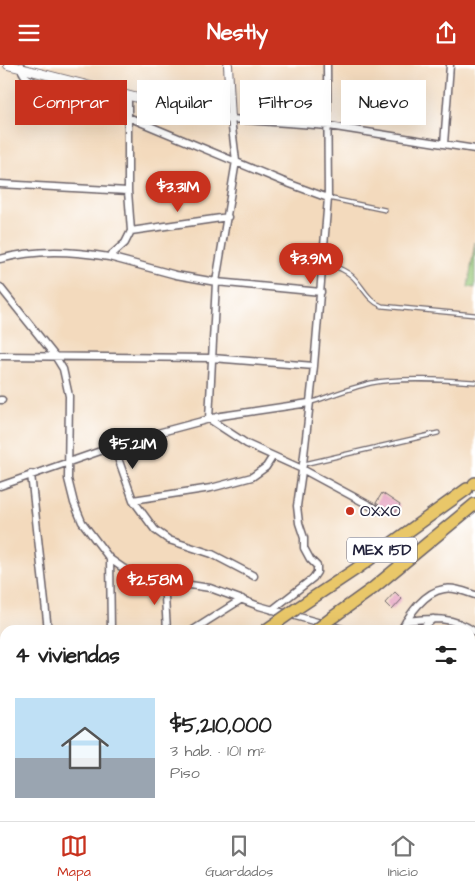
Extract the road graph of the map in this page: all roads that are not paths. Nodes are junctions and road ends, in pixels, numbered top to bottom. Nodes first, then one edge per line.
1 (8, 65) edge
2 (228, 65) edge
3 (327, 65) edge
4 (450, 65) edge
5 (21, 67) edge
6 (128, 96) junction
7 (128, 117) junction
8 (231, 119) junction
9 (328, 126) junction
10 (444, 144) junction
11 (475, 149) edge
12 (236, 161) junction
13 (0, 184) edge
14 (128, 191) junction
15 (328, 198) junction
16 (385, 210) dead end
17 (228, 217) junction
18 (131, 231) junction
19 (109, 257) junction
20 (0, 259) edge
21 (323, 262) junction
22 (216, 282) junction
23 (0, 287) edge
24 (321, 292) junction
25 (475, 315) edge
26 (0, 356) edge
27 (55, 356) junction
28 (212, 358) junction
29 (314, 366) junction
30 (475, 382) edge
31 (310, 403) junction
32 (209, 419) junction
33 (438, 433) dead end
34 (114, 447) junction
35 (273, 456) junction
36 (67, 463) junction
37 (302, 467) junction
38 (31, 474) junction
39 (0, 486) edge
40 (472, 486) edge
41 (133, 500) junction
42 (475, 504) edge
43 (378, 511) dead end
44 (110, 559) junction
45 (254, 576) dead end
46 (164, 581) junction
47 (475, 595) edge
48 (242, 599) junction
49 (272, 610) junction
50 (434, 619) junction
51 (406, 621) junction
52 (47, 625) edge
53 (111, 625) edge
54 (167, 625) edge
55 (201, 625) edge
56 (273, 625) edge
57 (323, 625) edge
58 (328, 625) edge
59 (404, 625) edge
60 (426, 625) edge
61 (464, 625) edge

1 - 5 street
2 - 8 street
3 - 9 street
4 - 10 street
5 - 6 street
5 - 7 street
6 - 7 street
6 - 8 street
7 - 12 street
7 - 14 street
8 - 9 street
8 - 12 street
9 - 10 street
9 - 15 street
10 - 11 street
12 - 15 street
12 - 17 street
13 - 14 street
14 - 18 street
15 - 16 lane
15 - 21 street
17 - 18 street
17 - 22 street
18 - 19 street
19 - 20 street
19 - 22 street
21 - 24 street
21 - 25 lane
22 - 24 street
22 - 28 street
23 - 27 street
24 - 29 street
26 - 27 street
27 - 28 street
27 - 36 street
28 - 29 street
28 - 32 street
29 - 31 street
30 - 31 lane
31 - 32 street
31 - 37 street
32 - 34 street
32 - 35 street
33 - 37 lane
34 - 36 street
34 - 41 street
35 - 37 street
35 - 41 street
36 - 38 street
36 - 44 street
37 - 43 street
37 - 49 street
38 - 39 street
38 - 52 street
40 - 56 highway, MEX 15D, bridge
41 - 45 street
42 - 57 highway, MEX 15D, bridge
44 - 46 street
44 - 53 street
46 - 48 street
46 - 54 street
47 - 51 street
48 - 49 street
48 - 55 street
49 - 58 street
50 - 51 street
50 - 60 street
50 - 61 street
51 - 59 street

